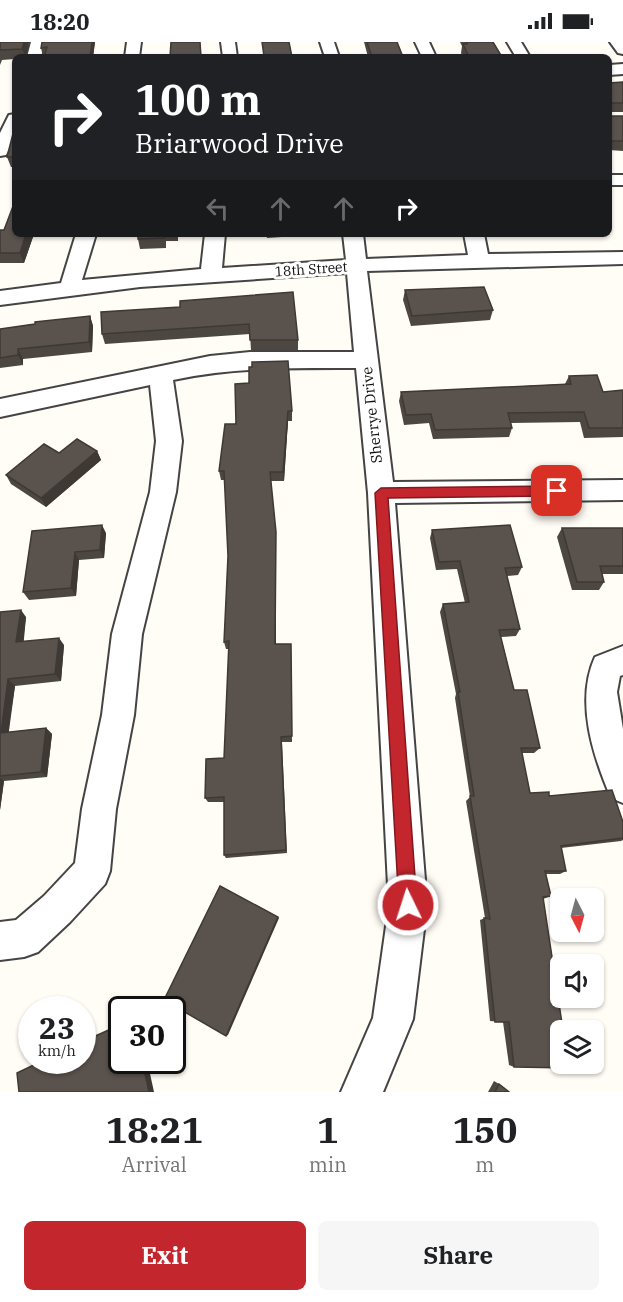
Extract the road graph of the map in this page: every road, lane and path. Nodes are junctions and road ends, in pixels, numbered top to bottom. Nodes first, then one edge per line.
1 (617, 42) edge
2 (623, 50) edge
3 (12, 125) edge
4 (0, 151) edge
5 (85, 237) edge
6 (215, 237) edge
7 (353, 237) edge
8 (475, 237) edge
9 (612, 253) edge
10 (479, 262) junction
11 (355, 266) junction
12 (211, 275) junction
13 (70, 287) junction
14 (0, 298) edge
15 (366, 360) junction
16 (161, 375) junction
17 (0, 408) edge
18 (623, 490) edge
19 (381, 493) junction
20 (623, 660) edge
21 (623, 786) edge
22 (0, 941) edge
23 (362, 1092) edge

1 - 2 street
3 - 4 street
5 - 13 street
6 - 12 street
7 - 11 street, Sherrye Drive
8 - 10 street
9 - 10 street, 18th Street
10 - 11 street, 18th Street
11 - 12 street, 18th Street
11 - 15 street, Sherrye Drive
12 - 13 street, 18th Street
13 - 14 street, 18th Street
15 - 16 street
15 - 19 street, Sherrye Drive
16 - 17 street
16 - 22 street
18 - 19 street
19 - 23 street, Sherrye Drive
20 - 21 street

